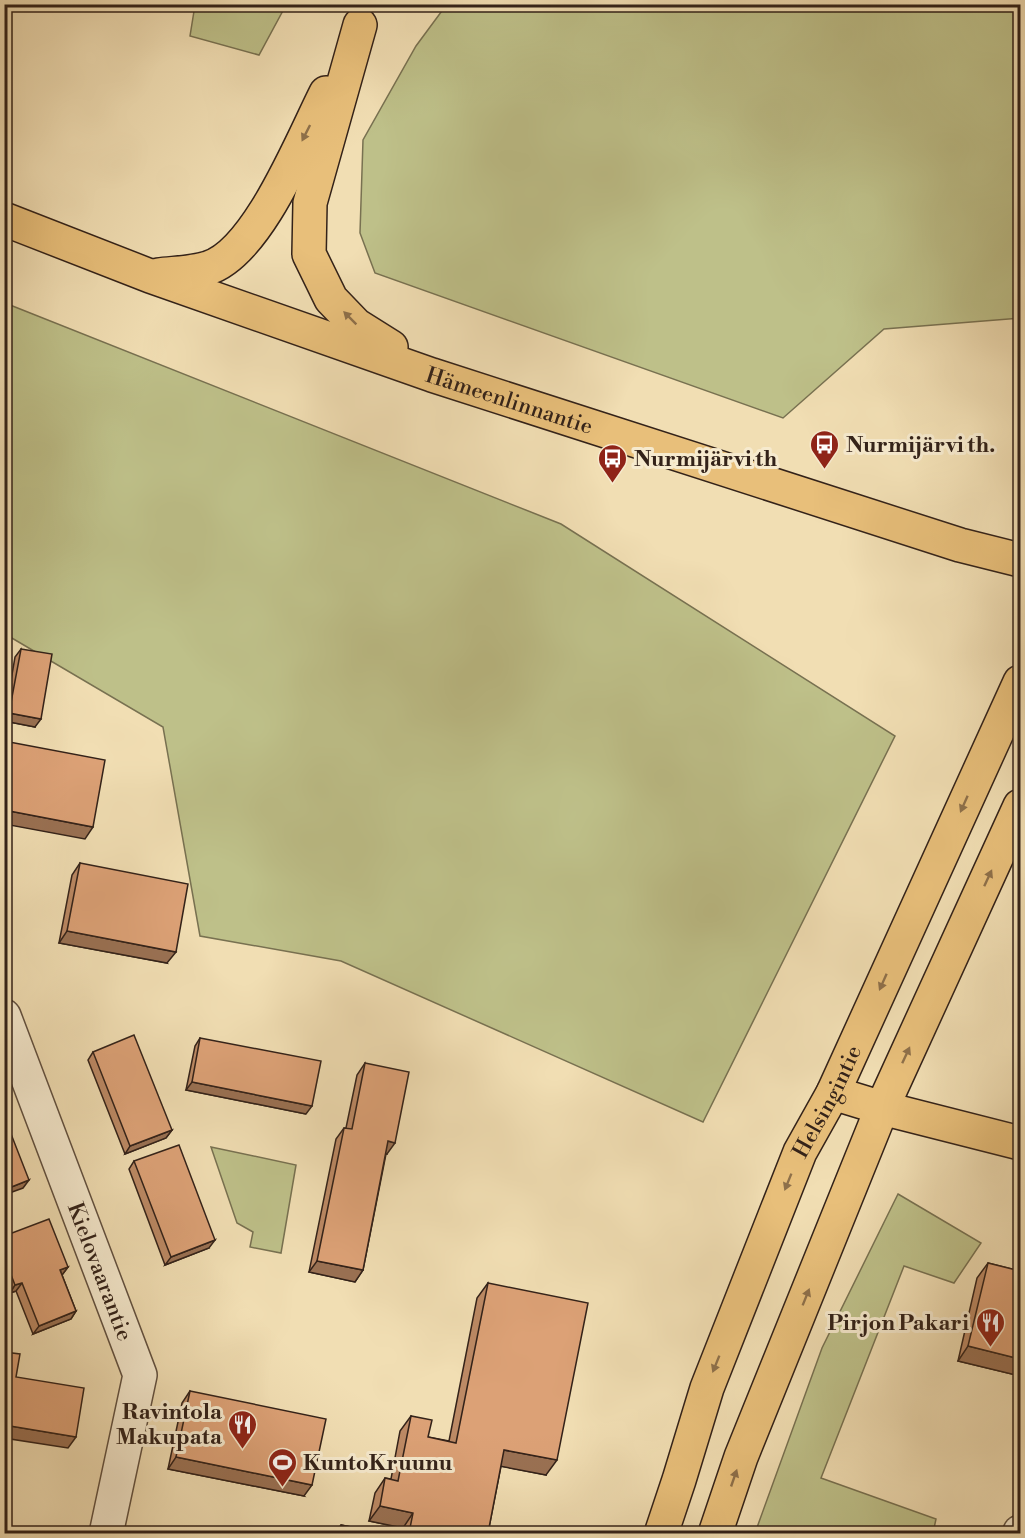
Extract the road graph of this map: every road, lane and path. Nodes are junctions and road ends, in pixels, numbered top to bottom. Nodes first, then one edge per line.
1 (367, 15) edge
2 (4, 219) edge
3 (150, 276) junction
4 (432, 375) junction
5 (1020, 560) edge
6 (1020, 682) edge
7 (1020, 806) edge
8 (4, 1016) edge
9 (832, 1093) junction
10 (882, 1108) junction
11 (1020, 1143) edge
12 (106, 1533) edge
13 (661, 1533) edge
14 (715, 1533) edge

1 -> 3 main road
4 -> 1 main road
2 - 3 main road, Hämeenlinnantie
3 - 4 main road, Hämeenlinnantie
4 - 5 main road, Hämeenlinnantie
6 -> 9 main road, Helsingintie
10 -> 7 main road
8 - 12 street, Kielovaarantie
9 - 10 main road
9 -> 13 main road, Helsingintie
10 - 11 main road
14 -> 10 main road

